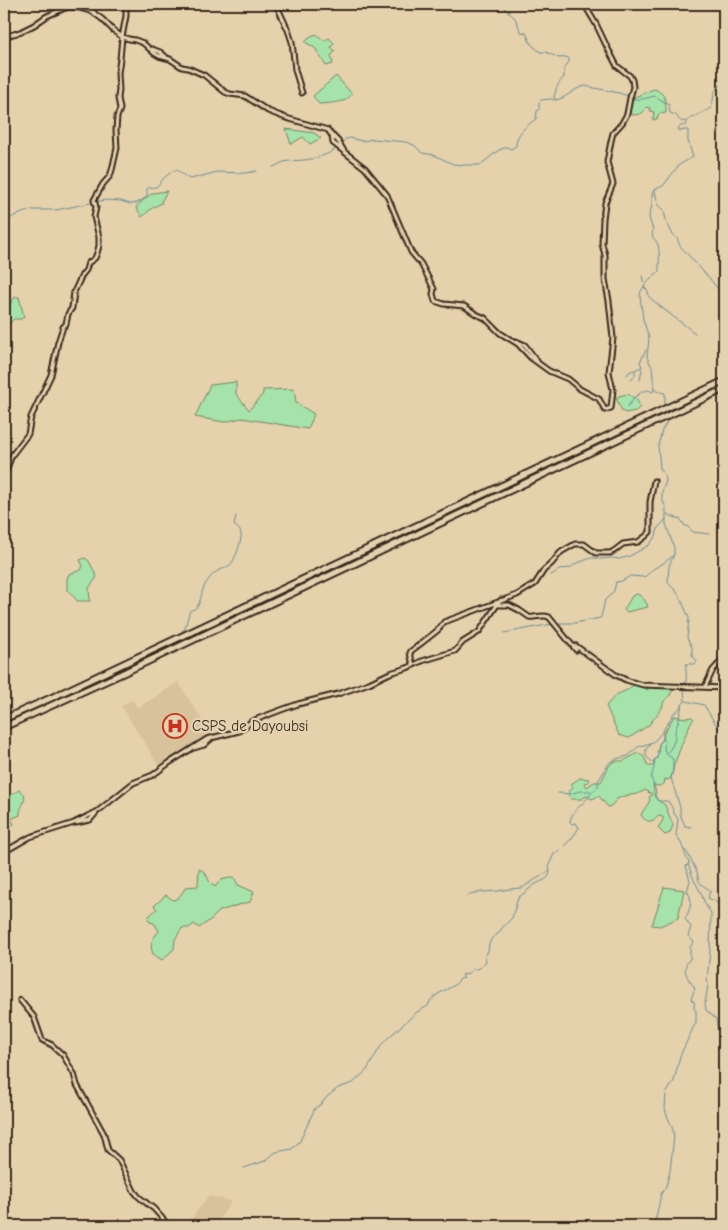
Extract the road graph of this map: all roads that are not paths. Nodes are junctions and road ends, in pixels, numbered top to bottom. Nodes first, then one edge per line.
1 (68, 4) edge
2 (90, 4) edge
3 (126, 4) edge
4 (276, 4) edge
5 (584, 4) edge
6 (63, 9) junction
7 (95, 14) junction
8 (4, 37) edge
9 (122, 37) junction
10 (302, 94) dead end
11 (724, 381) edge
12 (724, 389) edge
13 (4, 476) edge
14 (654, 481) dead end
15 (501, 600) junction
16 (490, 604) junction
17 (497, 605) junction
18 (724, 658) edge
19 (413, 665) junction
20 (705, 687) junction
21 (724, 688) edge
22 (4, 719) edge
23 (4, 727) edge
24 (4, 852) edge
25 (20, 1000) dead end
26 (169, 1226) edge

1 - 6 street
2 - 7 street
3 - 9 street
4 - 10 street
5 - 9 street
6 - 7 street
6 - 8 street
7 - 9 street
9 - 13 street
11 - 22 highway
12 - 23 highway
14 - 15 street
15 - 16 street
15 - 17 street
16 - 17 street
16 - 19 street
17 - 19 street
17 - 20 street
18 - 20 street
19 - 24 street
20 - 21 street
25 - 26 street

